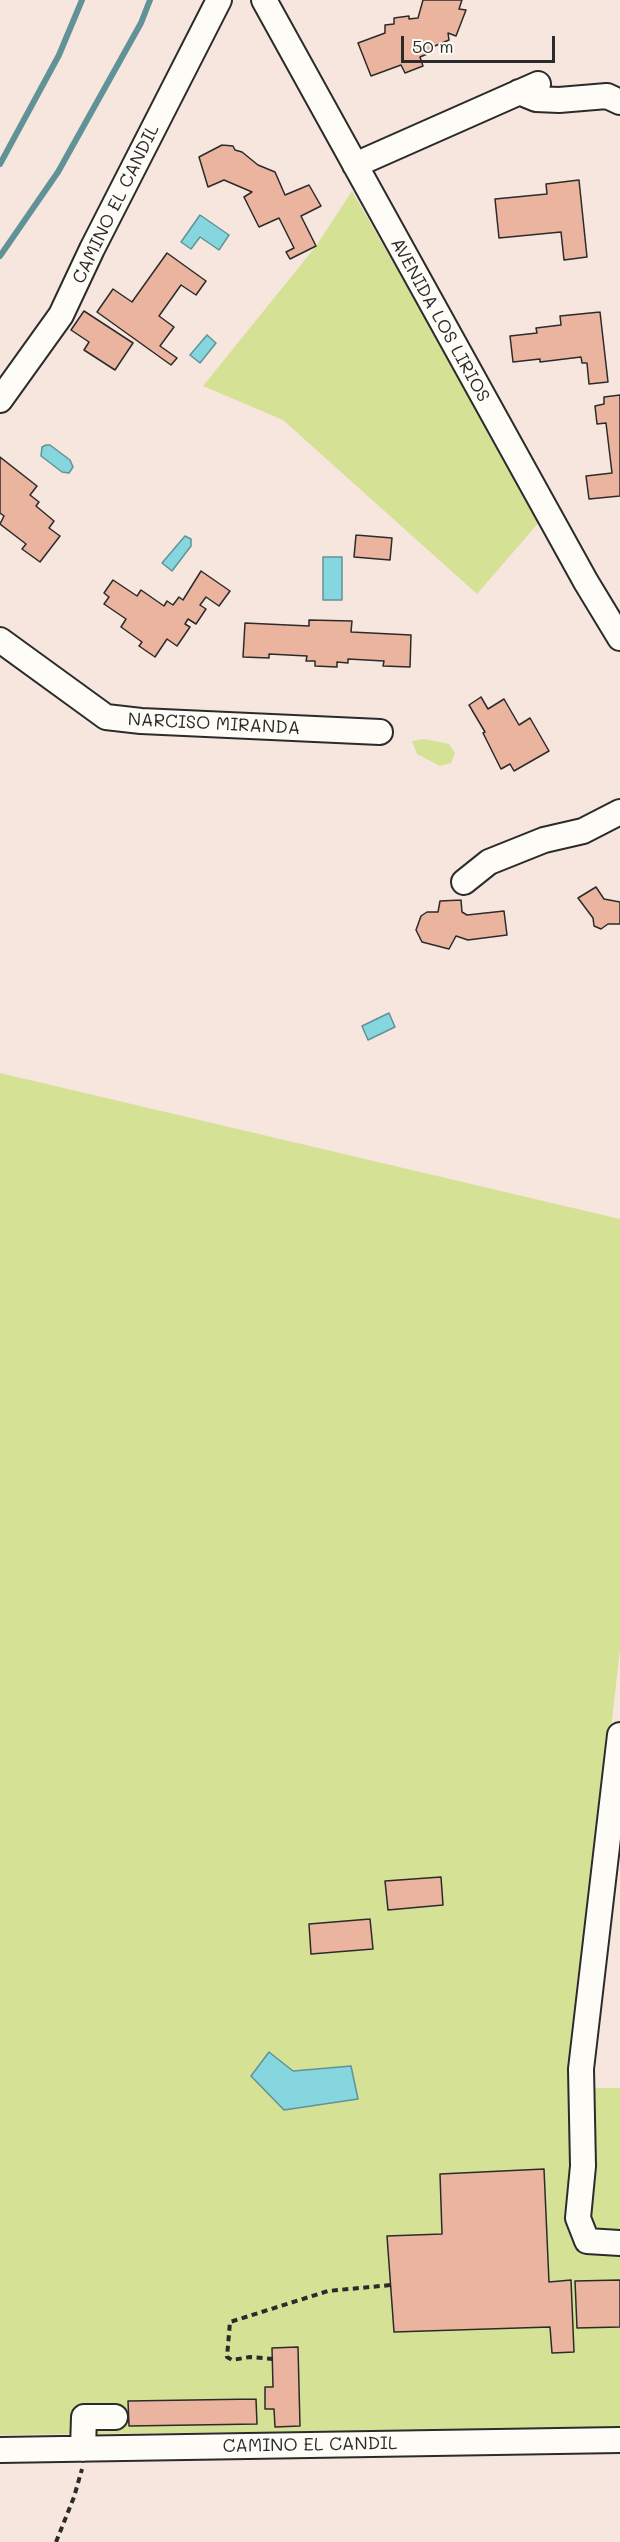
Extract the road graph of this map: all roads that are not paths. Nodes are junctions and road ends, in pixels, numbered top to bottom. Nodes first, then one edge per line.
1 (219, 0) edge
2 (264, 0) edge
3 (620, 102) edge
4 (355, 165) junction
5 (0, 400) edge
6 (620, 638) edge
7 (0, 640) edge
8 (380, 732) dead end
9 (620, 812) edge
10 (464, 882) dead end
11 (620, 1735) edge
12 (620, 2243) edge
13 (115, 2417) dead end
14 (620, 2440) edge
15 (83, 2449) junction
16 (0, 2450) edge

1 - 5 street, CAMINO EL CANDIL
2 - 4 street, AVENIDA LOS LIRIOS
3 - 4 street
4 - 6 street, AVENIDA LOS LIRIOS
7 - 8 street, NARCISO MIRANDA
9 - 10 street
11 - 12 street
13 - 15 street
14 - 15 street, CAMINO EL CANDIL
15 - 16 street, CAMINO EL CANDIL

